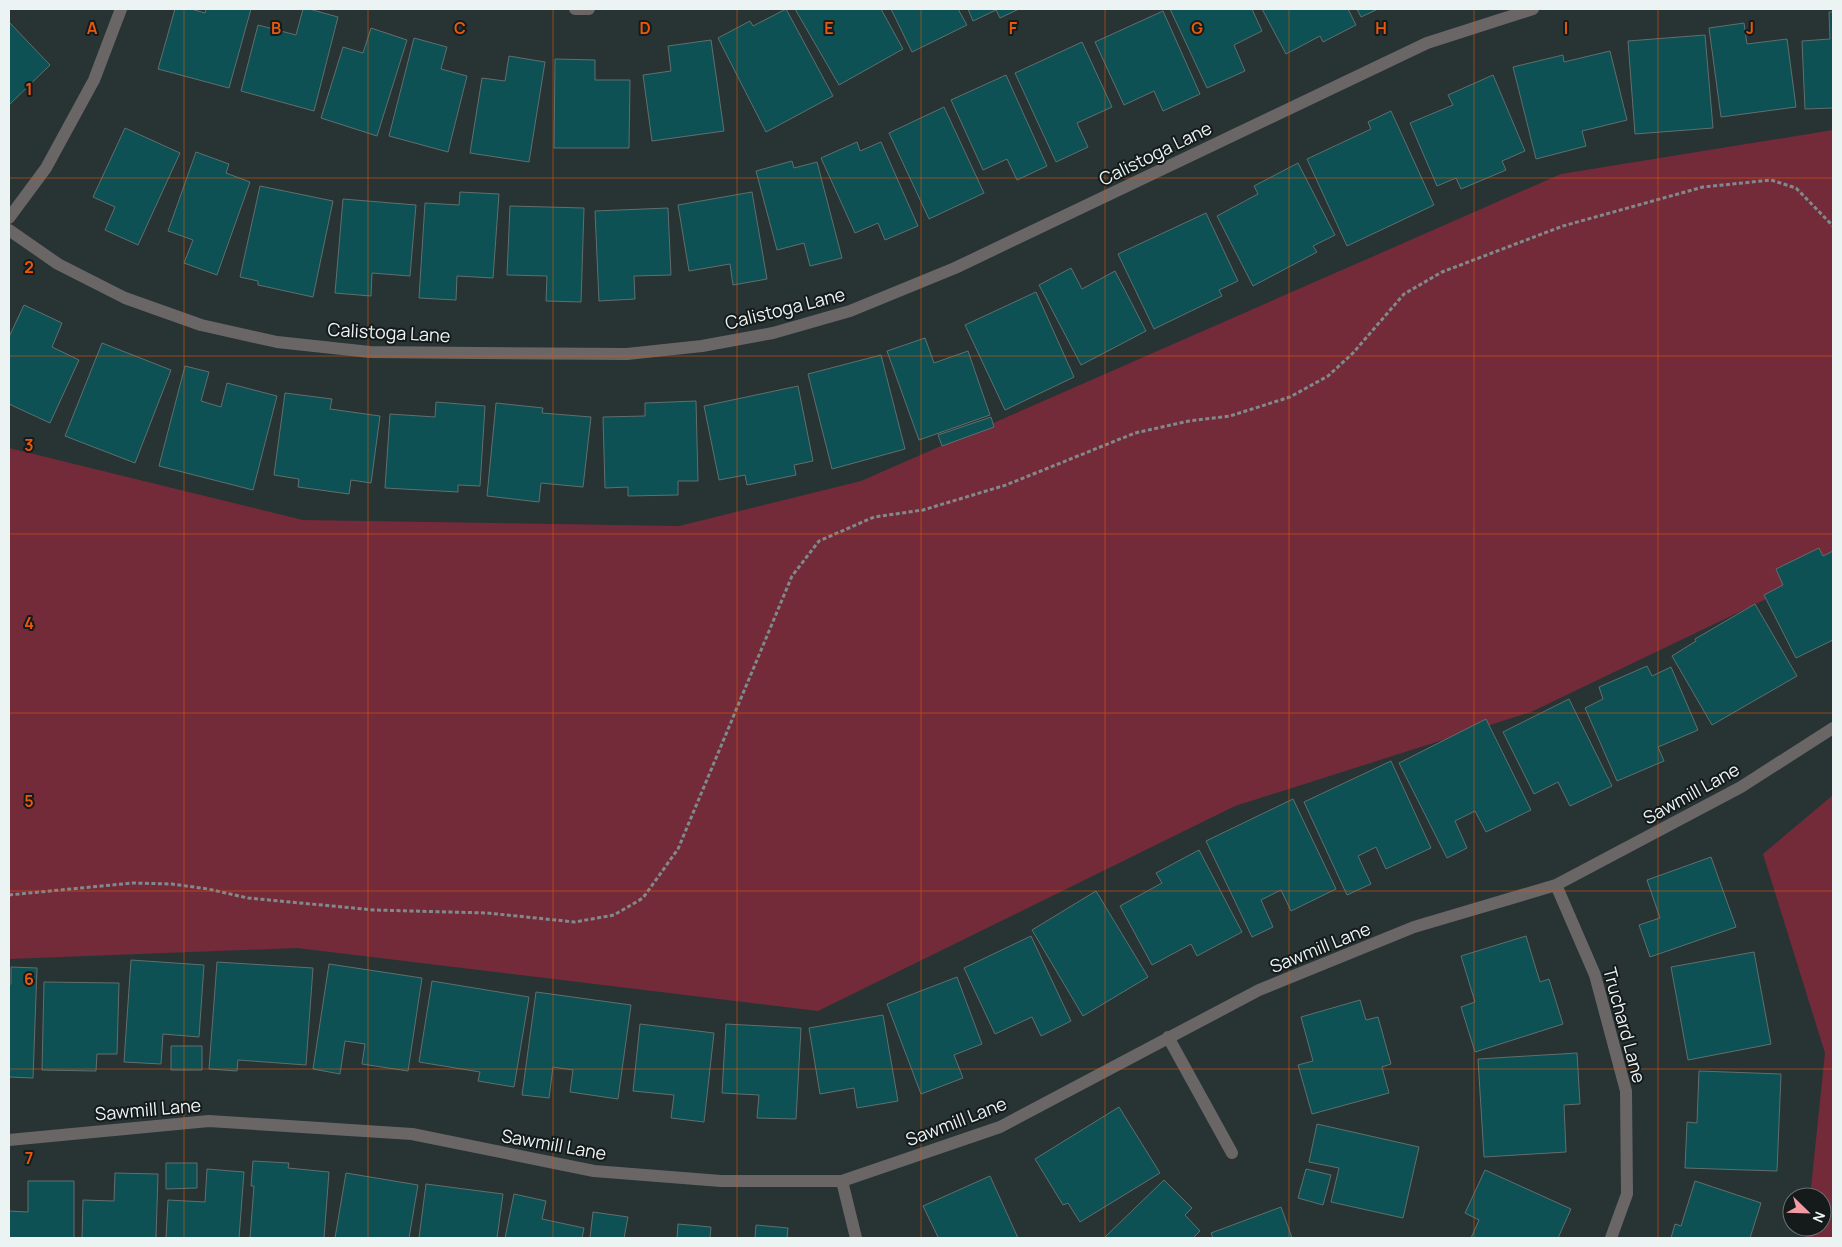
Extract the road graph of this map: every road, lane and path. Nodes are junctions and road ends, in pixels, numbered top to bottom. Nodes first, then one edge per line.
1 (121, 9) edge
2 (575, 9) edge
3 (589, 9) edge
4 (1533, 9) edge
5 (9, 218) edge
6 (1833, 226) edge
7 (9, 230) edge
8 (1833, 728) edge
9 (1556, 885) junction
10 (9, 895) edge
11 (1168, 1037) junction
12 (9, 1140) edge
13 (1232, 1153) dead end
14 (842, 1180) junction
15 (856, 1238) edge
16 (1611, 1238) edge

1 - 5 street
2 - 3 street
4 - 7 street, Calistoga Lane
6 - 10 path
8 - 9 street, Sawmill Lane
9 - 11 street, Sawmill Lane
9 - 16 street, Truchard Lane
11 - 13 street
11 - 14 street, Sawmill Lane
12 - 14 street, Sawmill Lane
14 - 15 street

